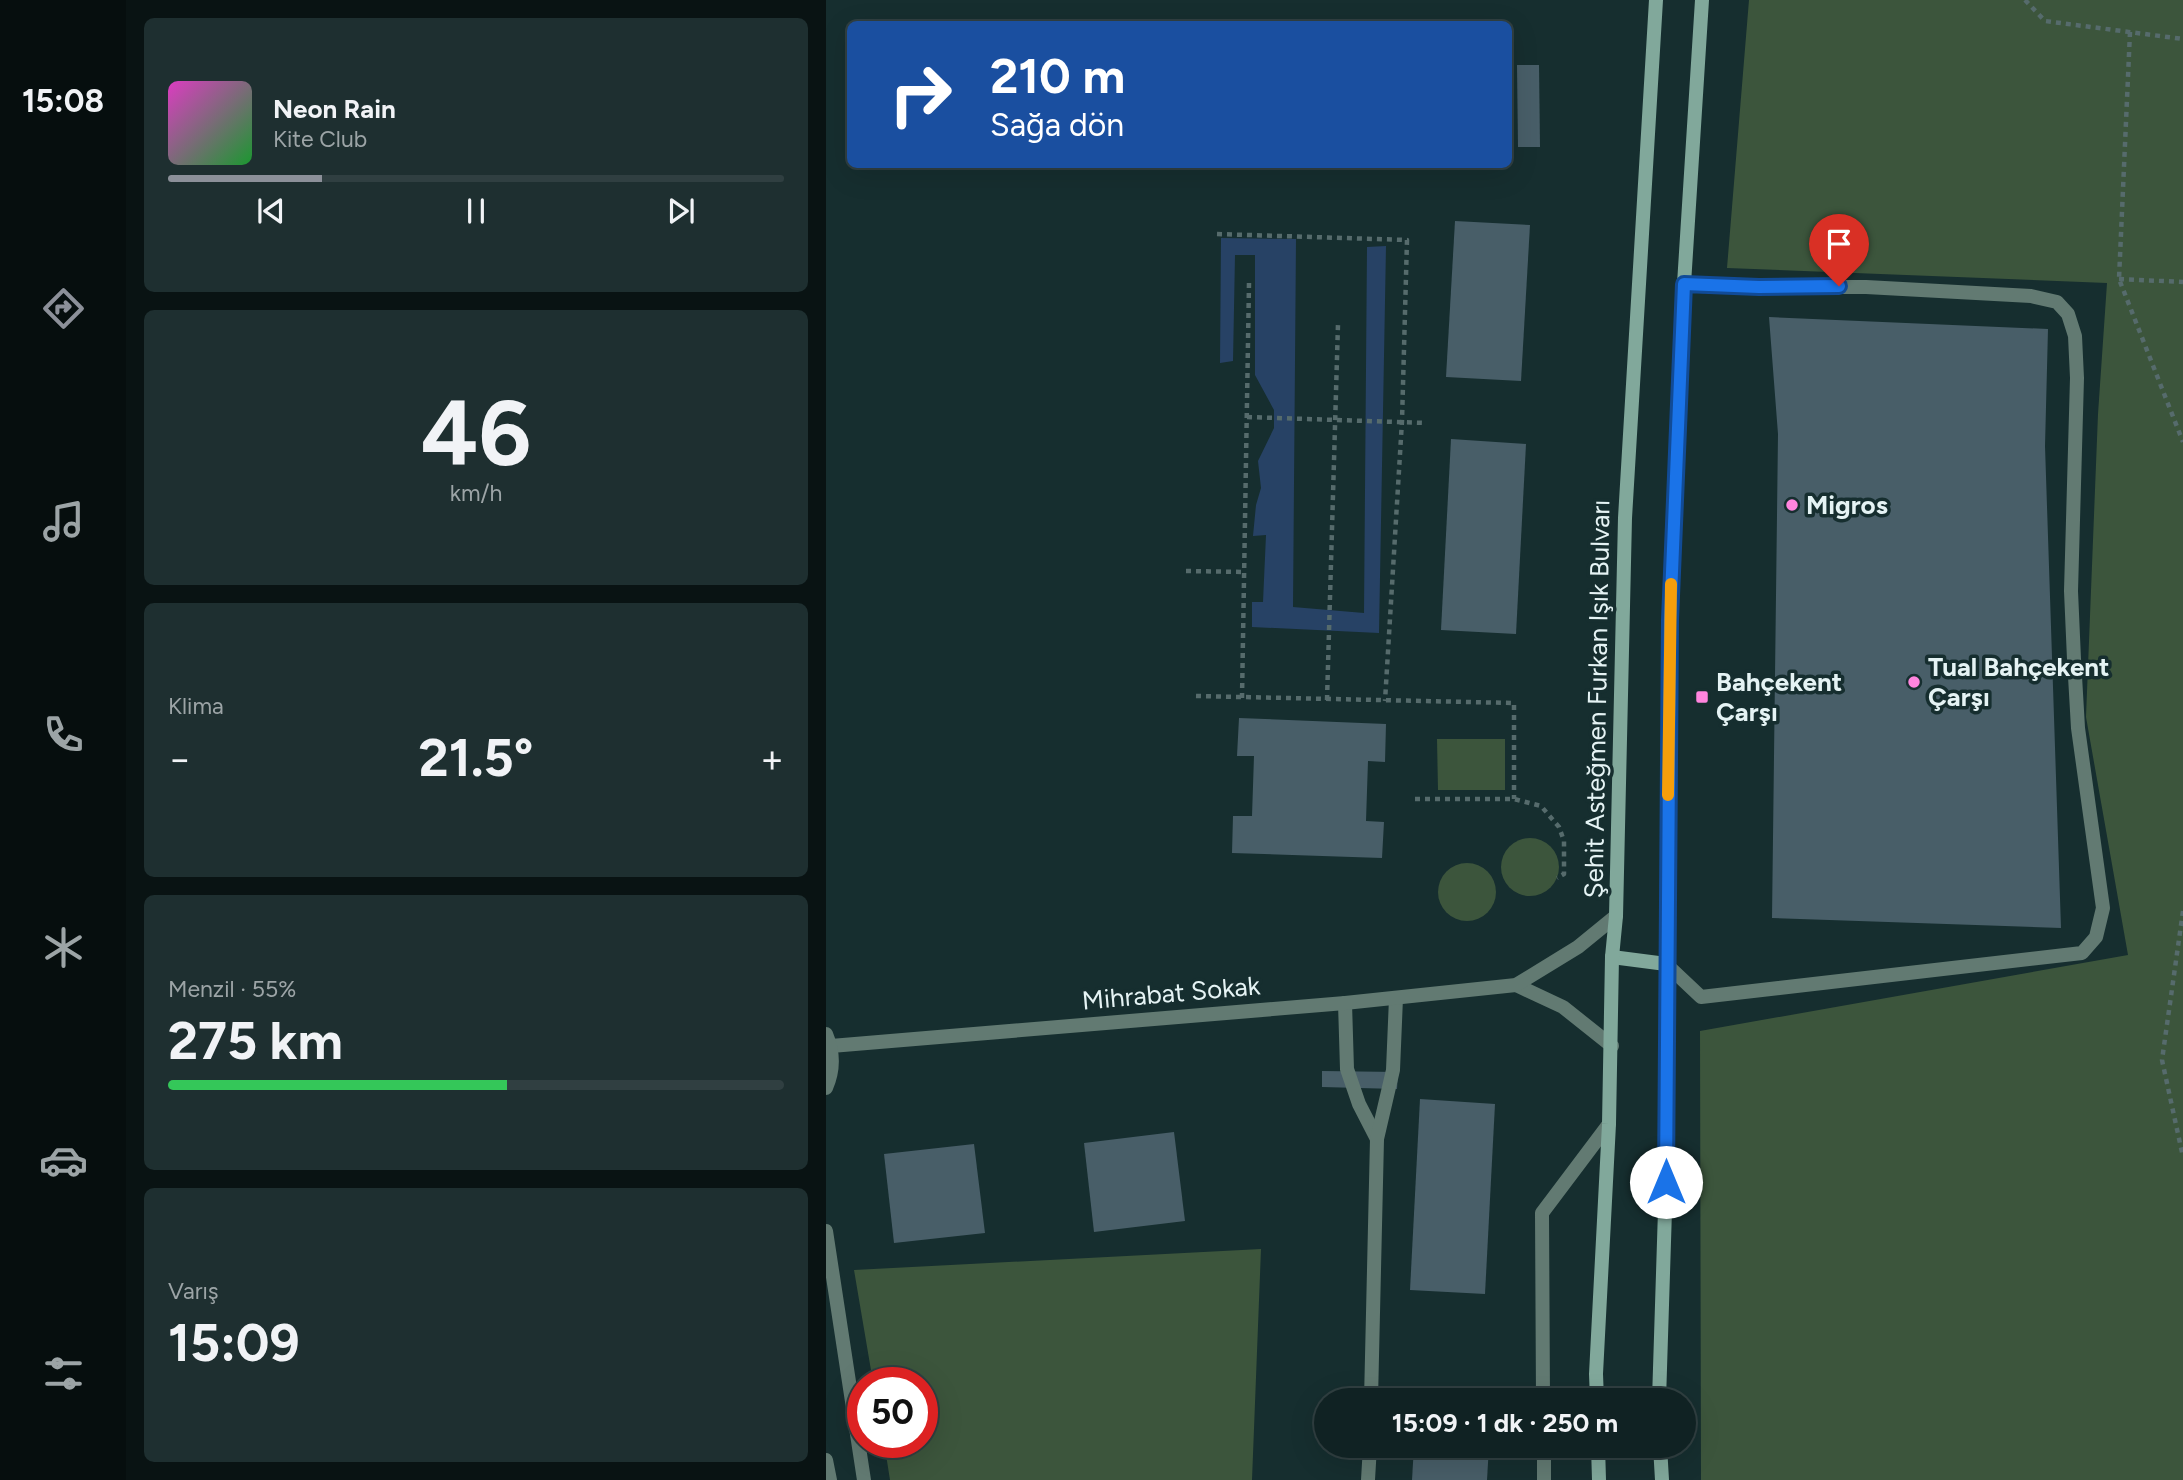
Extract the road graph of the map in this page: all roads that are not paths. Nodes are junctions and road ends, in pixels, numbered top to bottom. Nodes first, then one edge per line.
1 (1656, 0) edge
2 (1702, 0) edge
3 (1684, 284) junction
4 (1616, 916) junction
5 (1612, 957) junction
6 (1666, 964) junction
7 (1516, 985) junction
8 (1396, 998) junction
9 (1345, 1003) junction
10 (829, 1040) edge
11 (1612, 1046) junction
12 (826, 1088) edge
13 (1609, 1124) junction
14 (1377, 1139) junction
15 (826, 1231) edge
16 (1371, 1388) edge
17 (1543, 1388) edge
18 (1597, 1388) edge
19 (1659, 1388) edge
20 (1369, 1458) edge
21 (1544, 1458) edge
22 (1598, 1458) edge
23 (1661, 1458) edge
24 (826, 1460) edge
25 (830, 1480) edge
26 (864, 1480) edge
27 (1368, 1480) edge
28 (1544, 1480) edge
29 (1599, 1480) edge
30 (1662, 1480) edge

1 - 4 main road, Şehit Asteğmen Furkan Işık Bulvarı
2 - 3 main road
3 - 6 main road
3 - 6 street
4 - 5 main road, Şehit Asteğmen Furkan Işık Bulvarı
4 - 7 street
5 - 6 main road
5 - 11 main road, Şehit Asteğmen Furkan Işık Bulvarı
6 - 19 main road
7 - 8 street, Mihrabat Sokak
7 - 11 street
8 - 9 street, Mihrabat Sokak
8 - 14 street
9 - 10 street, Mihrabat Sokak
9 - 14 street
10 - 12 street
11 - 13 main road, Şehit Asteğmen Furkan Işık Bulvarı
13 - 17 street
13 - 18 main road, Şehit Asteğmen Furkan Işık Bulvarı
14 - 16 street
15 - 26 street
20 - 27 street
21 - 28 street
22 - 29 main road
23 - 30 main road
24 - 25 street

